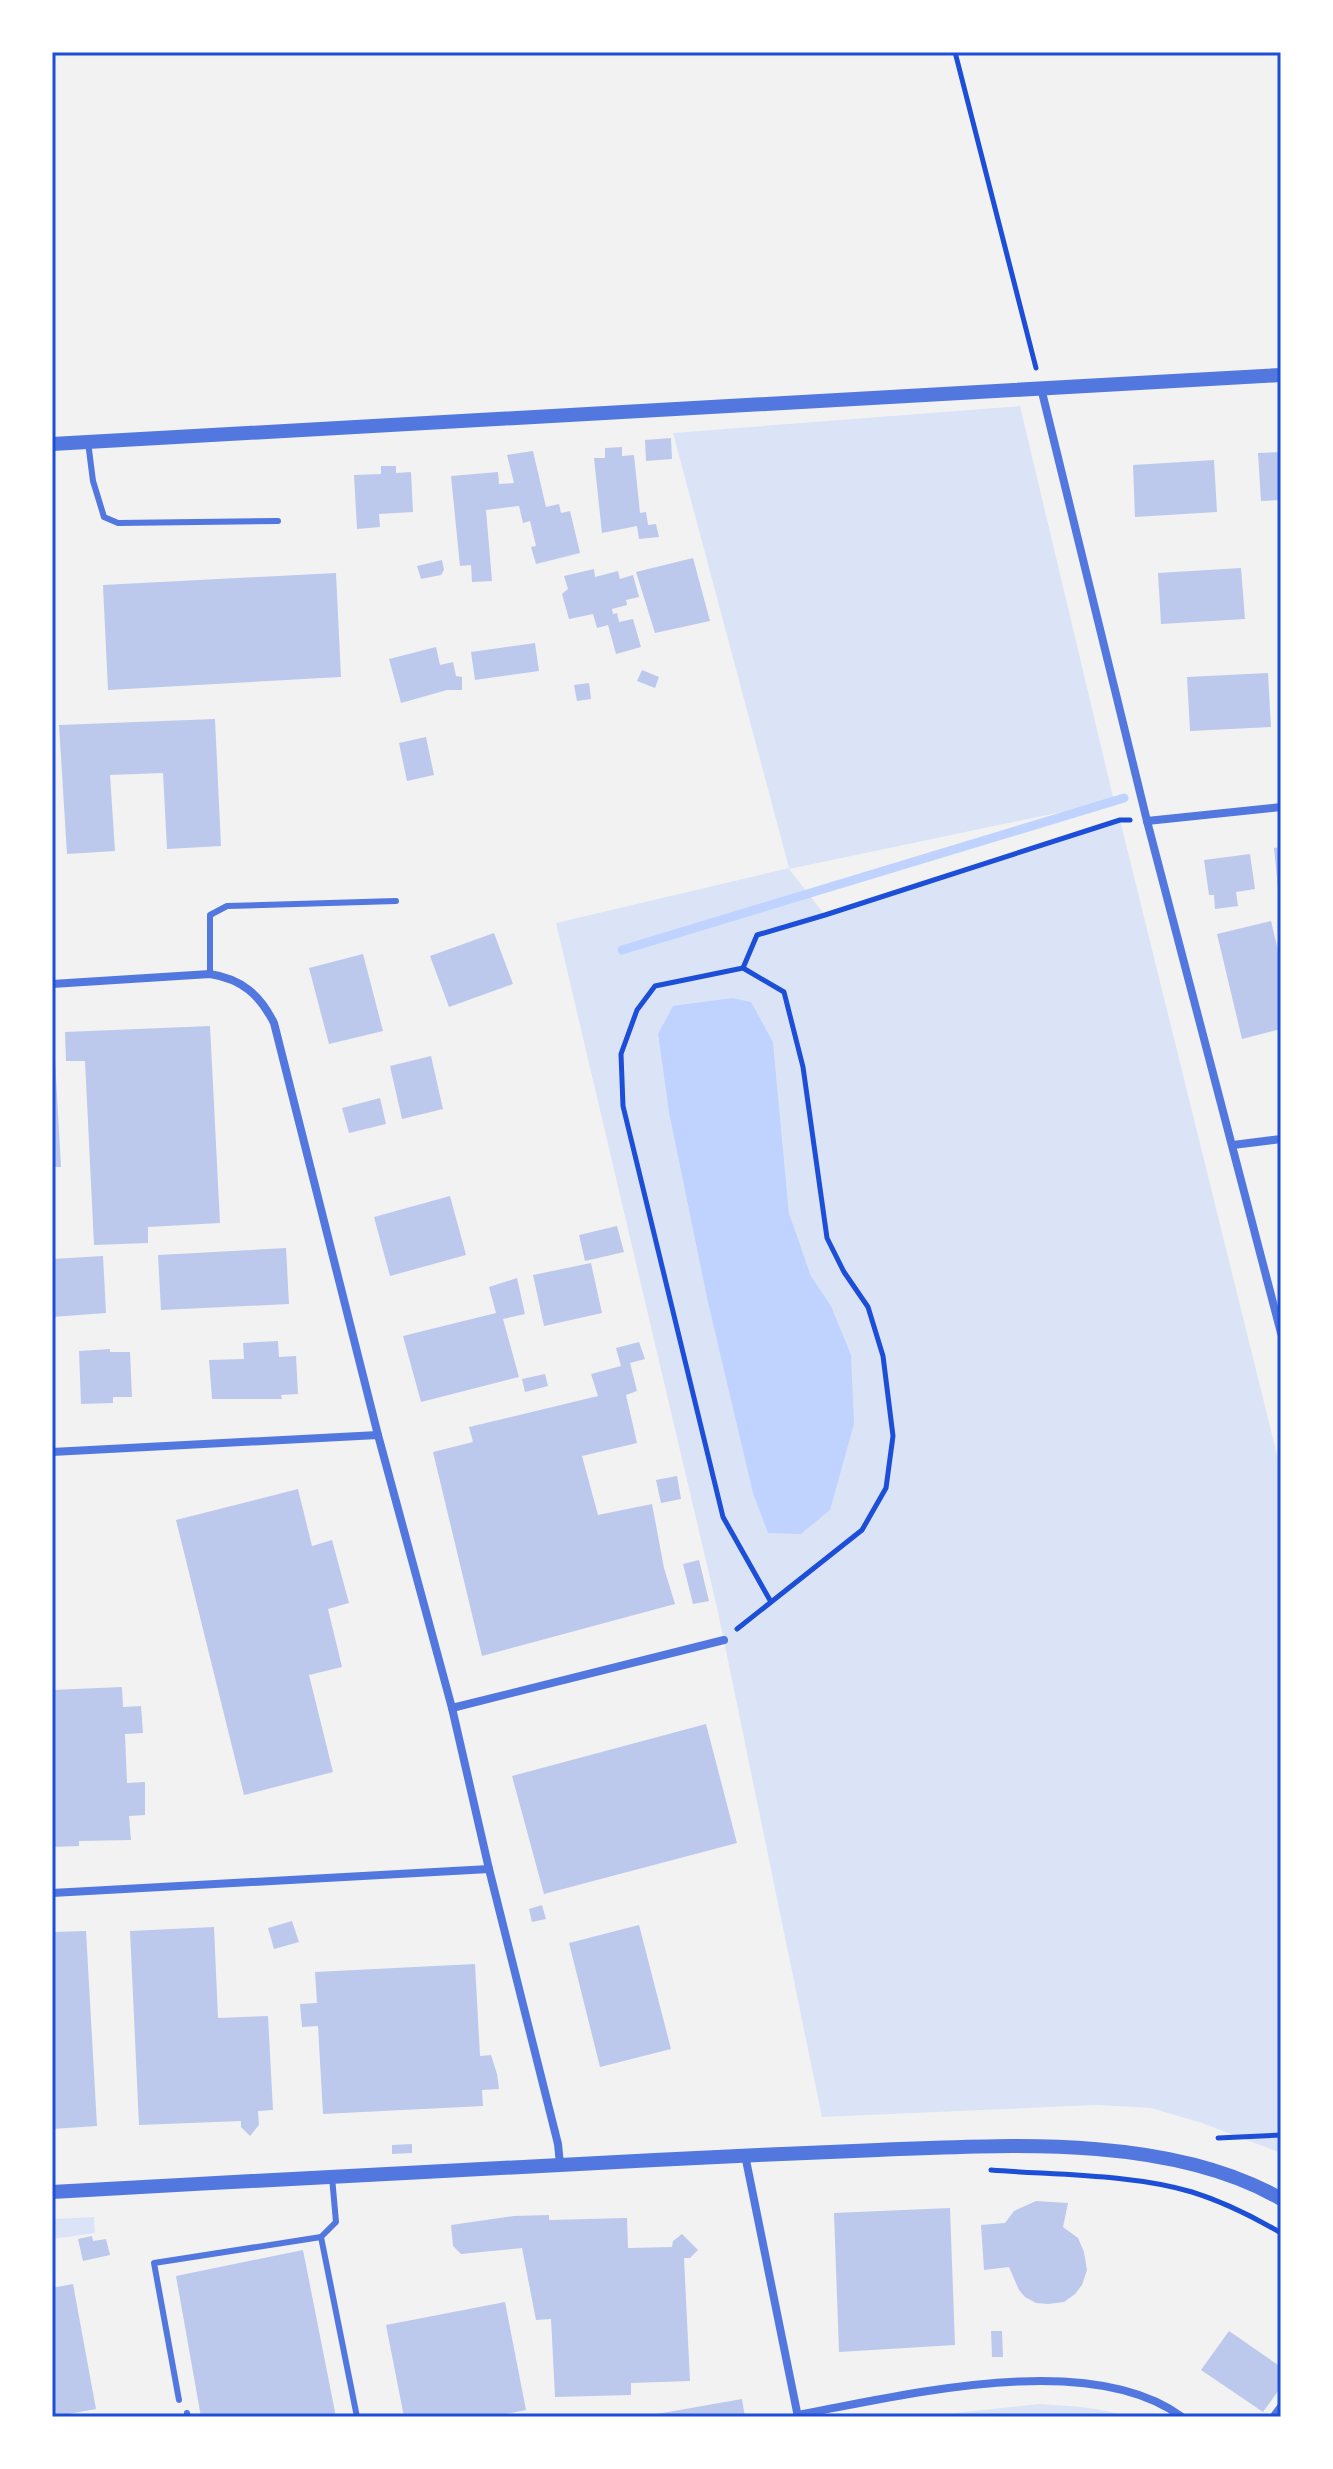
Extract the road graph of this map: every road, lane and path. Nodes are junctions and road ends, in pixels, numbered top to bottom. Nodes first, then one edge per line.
1 (955, 52) edge
2 (1281, 375) edge
3 (1041, 388) junction
4 (88, 442) junction
5 (52, 444) edge
6 (278, 521) dead end
7 (1281, 807) edge
8 (1147, 821) junction
9 (396, 901) dead end
10 (743, 968) junction
11 (210, 974) junction
12 (52, 984) edge
13 (1281, 1139) edge
14 (1233, 1145) junction
15 (1281, 1333) edge
16 (378, 1435) junction
17 (52, 1452) edge
18 (771, 1602) junction
19 (724, 1640) joint
20 (452, 1708) junction
21 (489, 1869) junction
22 (52, 1893) edge
23 (1281, 2135) edge
24 (1218, 2138) dead end
25 (745, 2155) junction
26 (560, 2164) junction
27 (987, 2170) dead end
28 (332, 2177) junction
29 (52, 2192) edge
30 (1281, 2199) edge
31 (1281, 2233) edge
32 (321, 2237) junction
33 (179, 2400) dead end
34 (1281, 2405) edge
35 (798, 2416) edge
36 (357, 2417) edge
37 (1182, 2417) edge
38 (1272, 2417) edge

1 - 3 path
2 - 3 street
3 - 4 street
3 - 8 street
4 - 5 street
4 - 6 lane
7 - 8 street
8 - 10 path
8 - 14 street
9 - 11 lane
10 - 18 path
10 - 18 path
11 - 12 street
11 - 16 street
13 - 14 street
14 - 15 street
16 - 17 street
16 - 20 street
18 - 19 path
19 - 20 street
20 - 21 street
21 - 22 street
21 - 26 street
23 - 24 path
25 - 26 street
25 - 30 street
25 - 35 street
26 - 28 street
27 - 31 path
28 - 29 street
28 - 32 lane
32 - 33 lane
32 - 36 lane
34 - 38 lane
35 - 37 street

